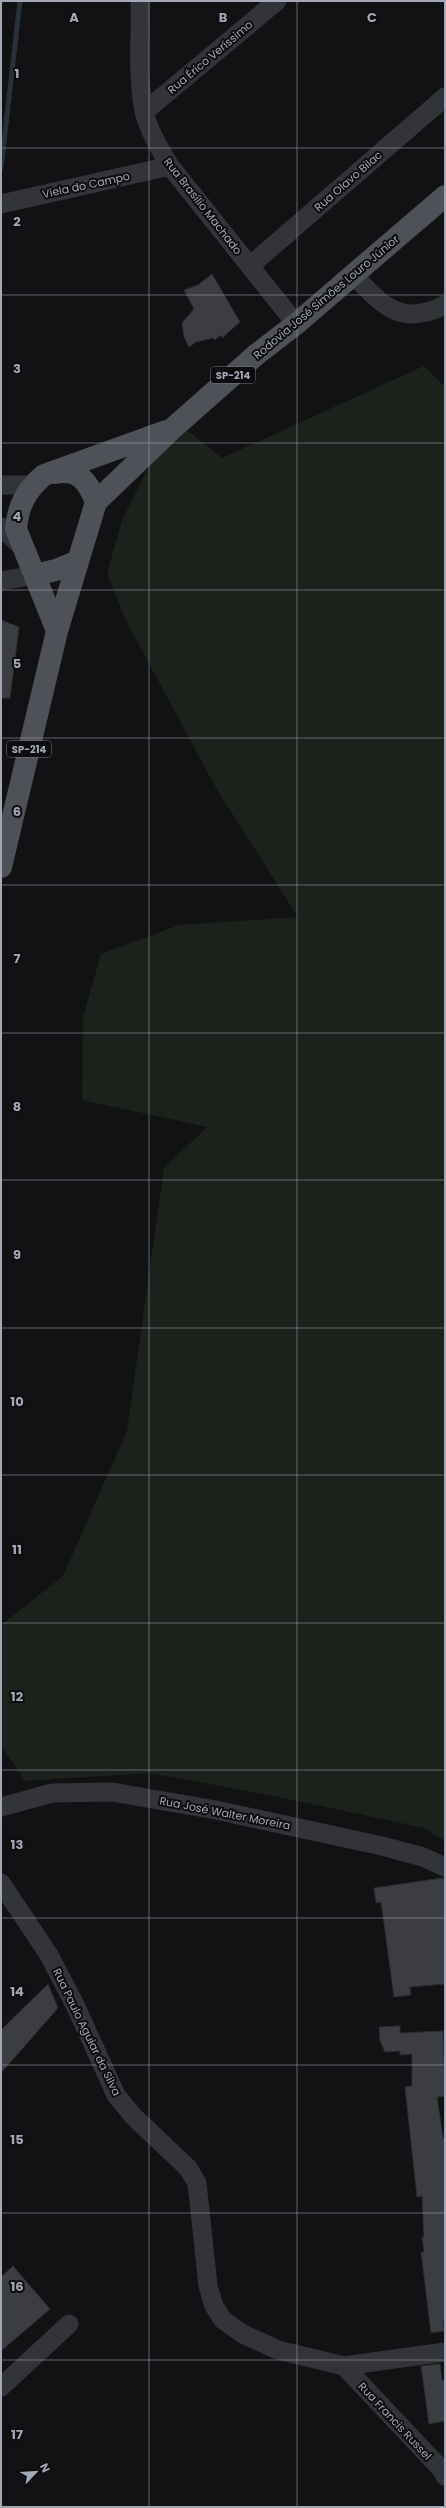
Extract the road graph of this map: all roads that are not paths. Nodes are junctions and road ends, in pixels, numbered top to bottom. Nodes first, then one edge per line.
1 (140, 1) edge
2 (277, 1) edge
3 (445, 98) edge
4 (144, 112) junction
5 (170, 166) junction
6 (445, 196) edge
7 (1, 204) edge
8 (250, 265) junction
9 (354, 275) junction
10 (445, 305) edge
11 (296, 324) junction
12 (172, 429) junction
13 (38, 480) junction
14 (1, 485) edge
15 (96, 502) junction
16 (1, 527) edge
17 (22, 547) junction
18 (76, 562) junction
19 (35, 575) junction
20 (1, 581) edge
21 (57, 631) junction
22 (1, 867) edge
23 (1, 1807) edge
24 (445, 1867) edge
25 (1, 1883) edge
26 (69, 2324) dead end
27 (445, 2352) edge
28 (344, 2366) junction
29 (1, 2387) edge
30 (445, 2476) edge

1 - 4 street, Rua Brasílio Machado
2 - 4 street, Rua Érico Veríssimo
3 - 8 street, Rua Olavo Bilac
4 - 5 street, Rua Brasílio Machado
5 - 7 street, Viela do Campo
5 - 8 street, Rua Brasílio Machado
6 - 9 main road, Rodovia José Simões Louro Júnior / SP-214
8 - 11 street, Rua Brasílio Machado
9 - 10 street
9 - 11 main road, Rodovia José Simões Louro Júnior / SP-214
11 - 12 main road, Rodovia José Simões Louro Júnior / SP-214
12 - 13 main road, Rodovia José Simões Louro Júnior / SP-214
12 - 15 main road, Rodovia José Simões Louro Júnior / SP-214
13 - 14 street
13 - 15 main road
13 - 17 main road
15 - 18 main road, Rodovia José Simões Louro Júnior / SP-214
16 - 17 street
17 - 19 main road
18 - 19 main road
18 - 21 main road, Rodovia José Simões Louro Júnior / SP-214
19 - 20 street
19 - 21 main road
21 - 22 main road, Rodovia José Simões Louro Júnior / SP-214
23 - 24 street, Rua José Walter Moreira
25 - 28 street, Rua Paulo Aguiar da Silva
26 - 29 street
27 - 28 street
28 - 30 street, Rua Francis Russel

